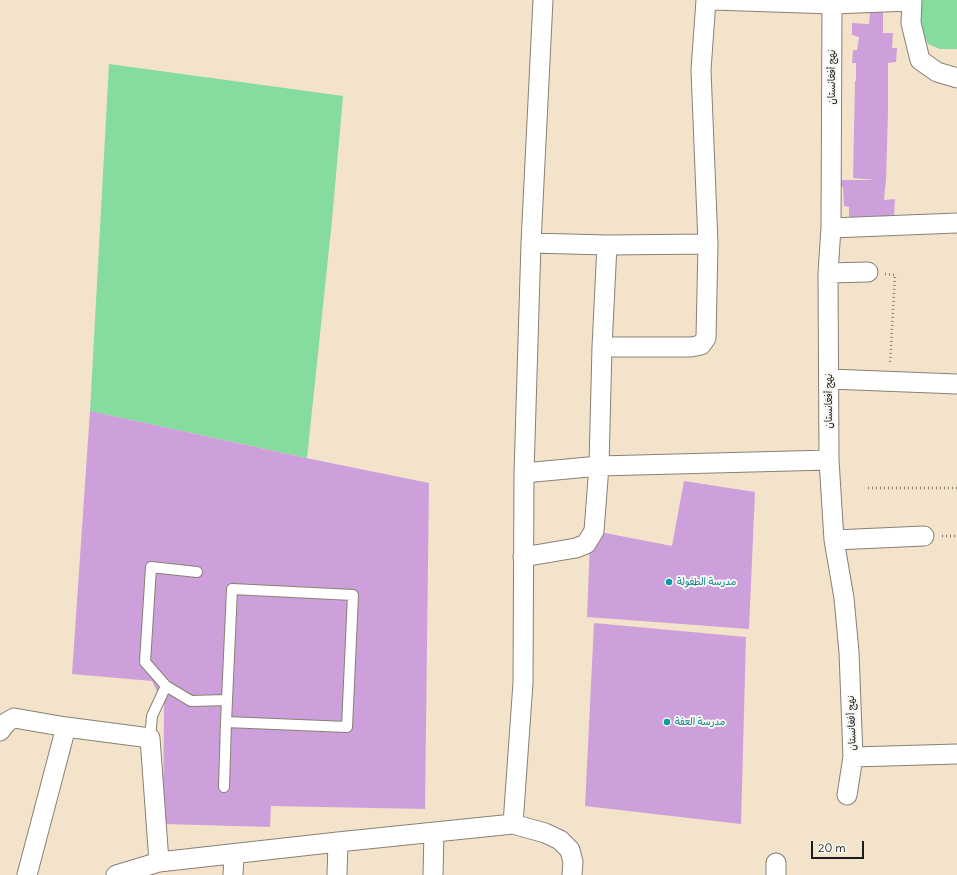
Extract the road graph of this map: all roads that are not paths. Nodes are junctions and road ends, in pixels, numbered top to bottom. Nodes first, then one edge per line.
1 (543, 0) edge
2 (706, 0) edge
3 (713, 0) edge
4 (912, 0) edge
5 (832, 4) junction
6 (957, 78) edge
7 (957, 223) edge
8 (831, 228) junction
9 (531, 243) junction
10 (708, 244) junction
11 (607, 245) junction
12 (868, 272) road end
13 (828, 274) junction
14 (602, 347) junction
15 (830, 379) junction
16 (957, 384) edge
17 (829, 460) junction
18 (599, 466) junction
19 (524, 473) junction
20 (924, 536) dead end
21 (834, 540) junction
22 (523, 557) junction
23 (197, 572) dead end
24 (166, 686) junction
25 (227, 700) junction
26 (226, 722) junction
27 (66, 727) junction
28 (0, 731) edge
29 (150, 738) junction
30 (957, 754) edge
31 (853, 757) junction
32 (224, 787) dead end
33 (847, 795) dead end
34 (513, 824) junction
35 (434, 832) junction
36 (338, 842) junction
37 (234, 854) junction
38 (159, 862) junction
39 (27, 875) edge
40 (116, 875) edge
41 (232, 875) edge
42 (337, 875) edge
43 (433, 875) edge
44 (572, 875) edge

1 - 9 street
2 - 10 street
3 - 5 street
4 - 5 street
4 - 6 street
5 - 8 street, نهج أفغانستان
7 - 8 street
8 - 13 street, نهج أفغانستان
9 - 11 street
9 - 19 street
10 - 11 street
10 - 14 street
11 - 14 street
12 - 13 street
13 - 15 street, نهج أفغانستان
14 - 18 street
15 - 16 street
15 - 17 street, نهج أفغانستان
17 - 18 street
17 - 21 street, نهج أفغانستان
18 - 19 street
18 - 22 street
19 - 22 street
20 - 21 street
21 - 31 street, نهج أفغانستان
22 - 34 street
23 - 24 lane
24 - 25 lane
24 - 29 lane
25 - 26 lane
25 - 26 lane
26 - 32 lane
27 - 28 street
27 - 29 street
27 - 39 street
29 - 38 street
30 - 31 street
31 - 33 street, نهج أفغانستان
34 - 35 street
34 - 44 street
35 - 36 street
35 - 43 street
36 - 37 street
36 - 42 street
37 - 38 street
37 - 41 street
38 - 40 street

